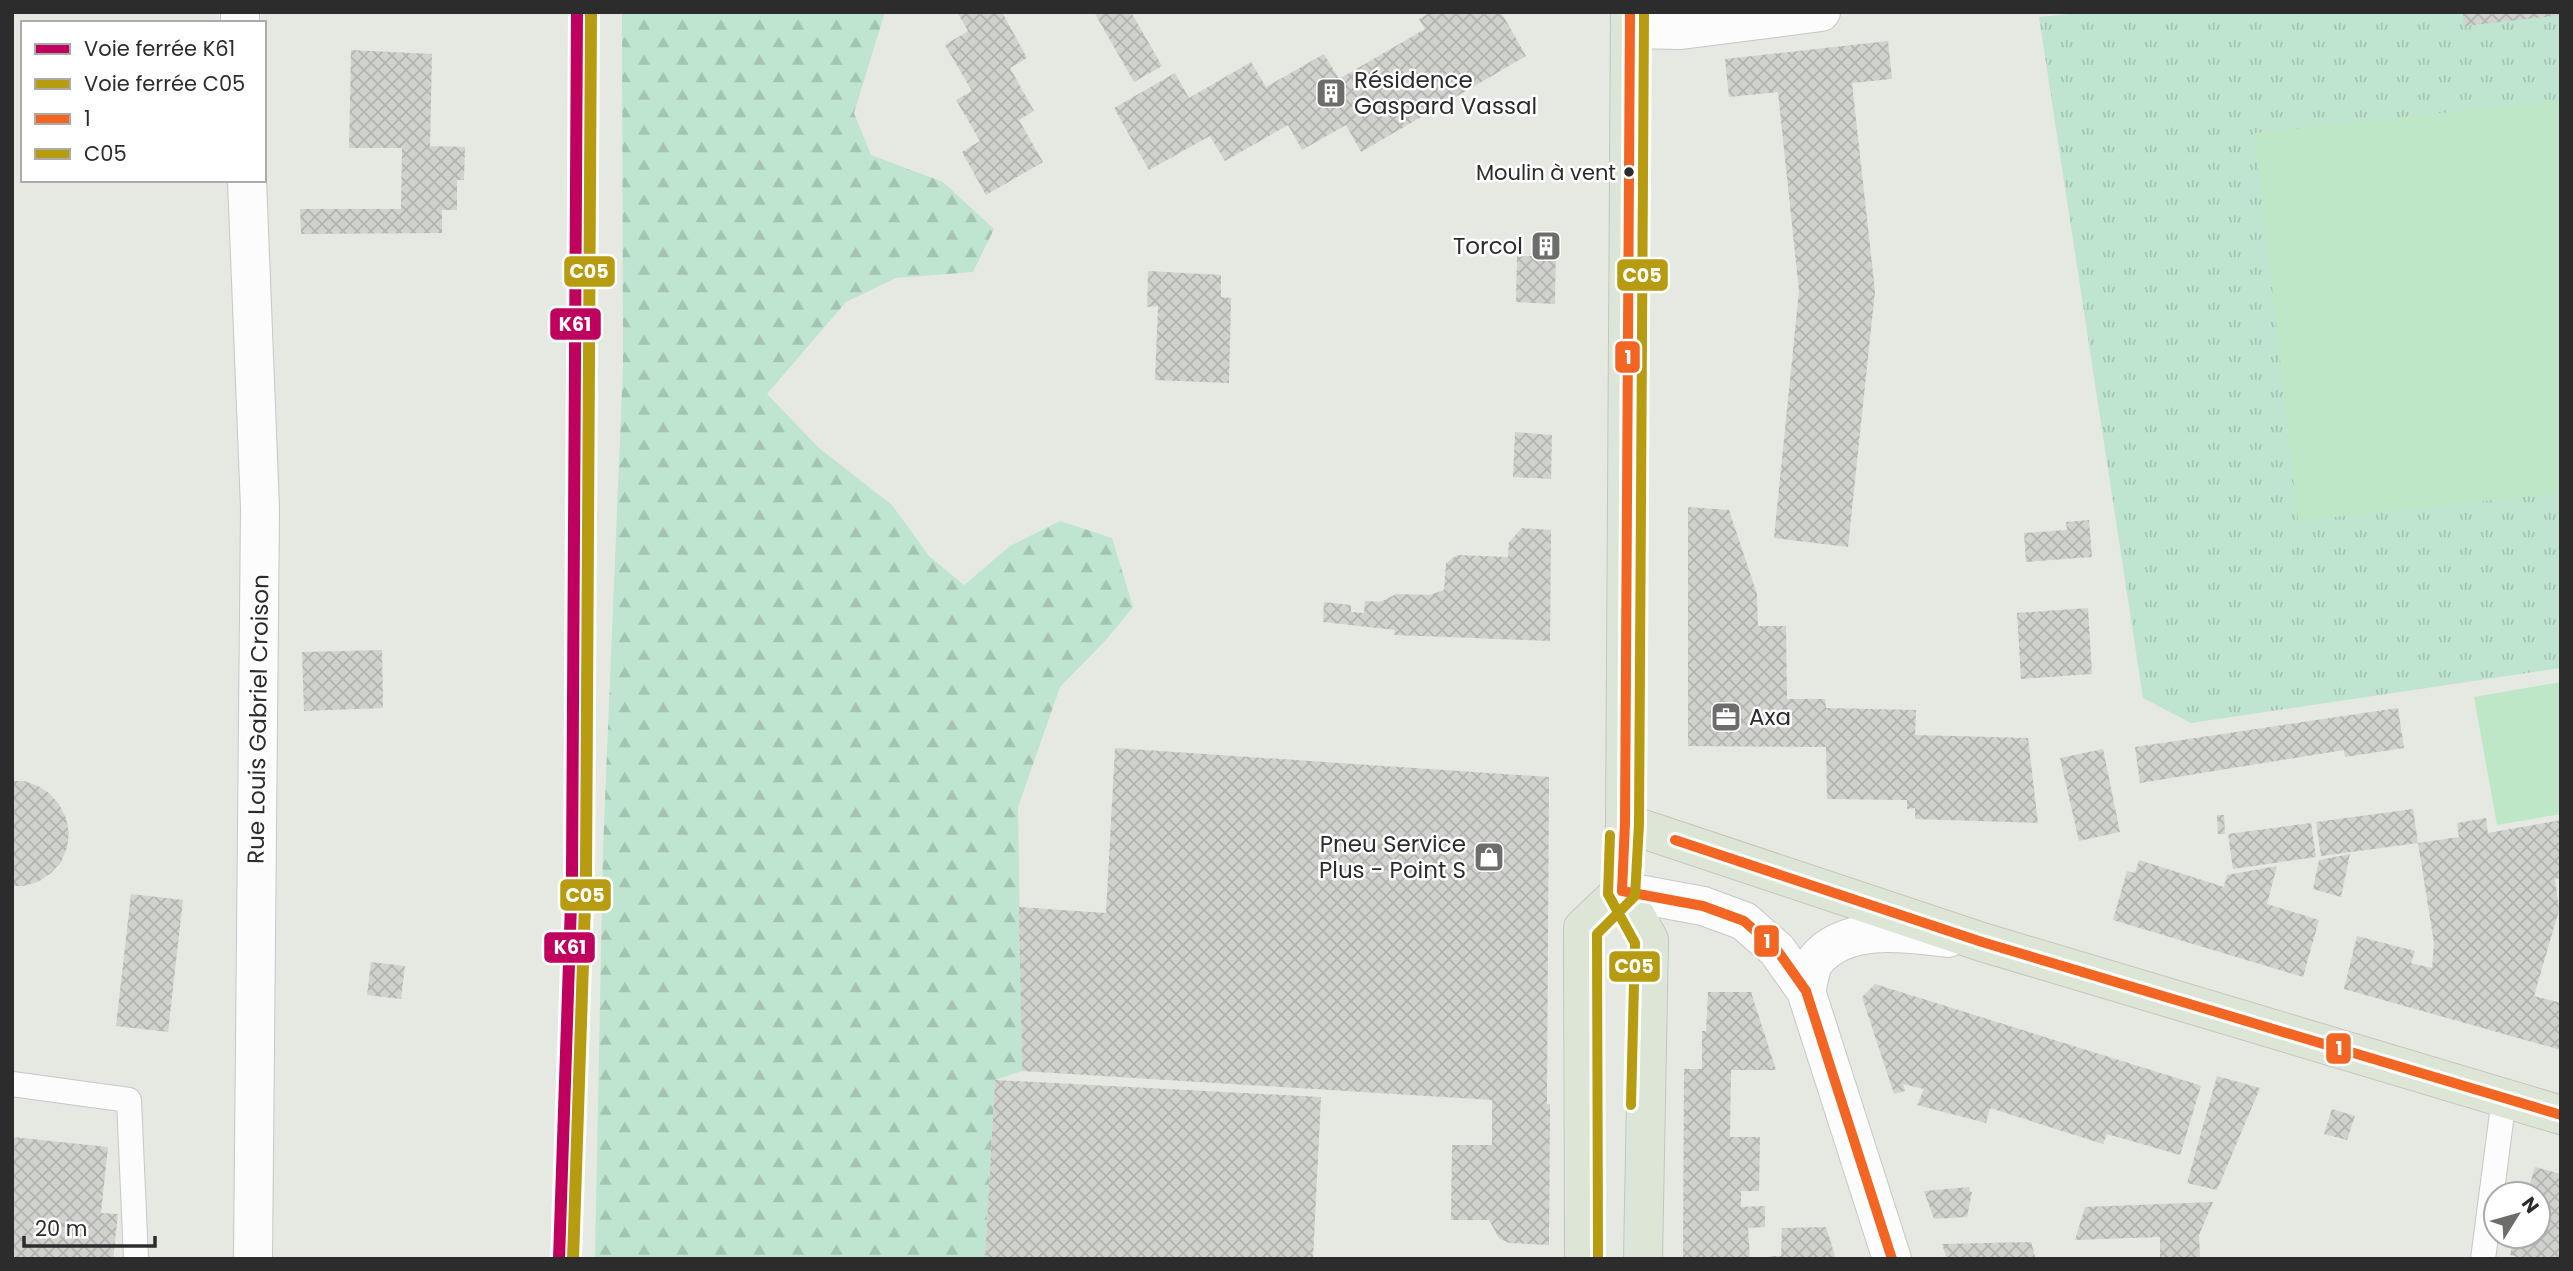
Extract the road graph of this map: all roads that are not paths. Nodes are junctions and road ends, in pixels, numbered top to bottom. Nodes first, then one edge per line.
1 (1821, 12) edge
2 (1630, 21) edge
3 (247, 182) edge
4 (1625, 824) junction
5 (1622, 891) junction
6 (1982, 942) junction
7 (1806, 991) junction
8 (12, 1084) edge
9 (2504, 1098) junction
10 (2561, 1115) edge
11 (136, 1259) edge
12 (253, 1259) edge
13 (1584, 1259) edge
14 (1643, 1259) edge
15 (1892, 1259) edge
16 (2483, 1259) edge

1 - 2 street
2 - 4 main road
3 - 12 street, Rue Louis Gabriel Croison
4 - 5 main road
4 - 6 main road
5 - 7 street
5 - 13 main road
5 - 14 main road
6 - 7 street
6 - 9 main road
7 - 15 street
8 - 11 lane
9 - 10 main road
9 - 16 lane

